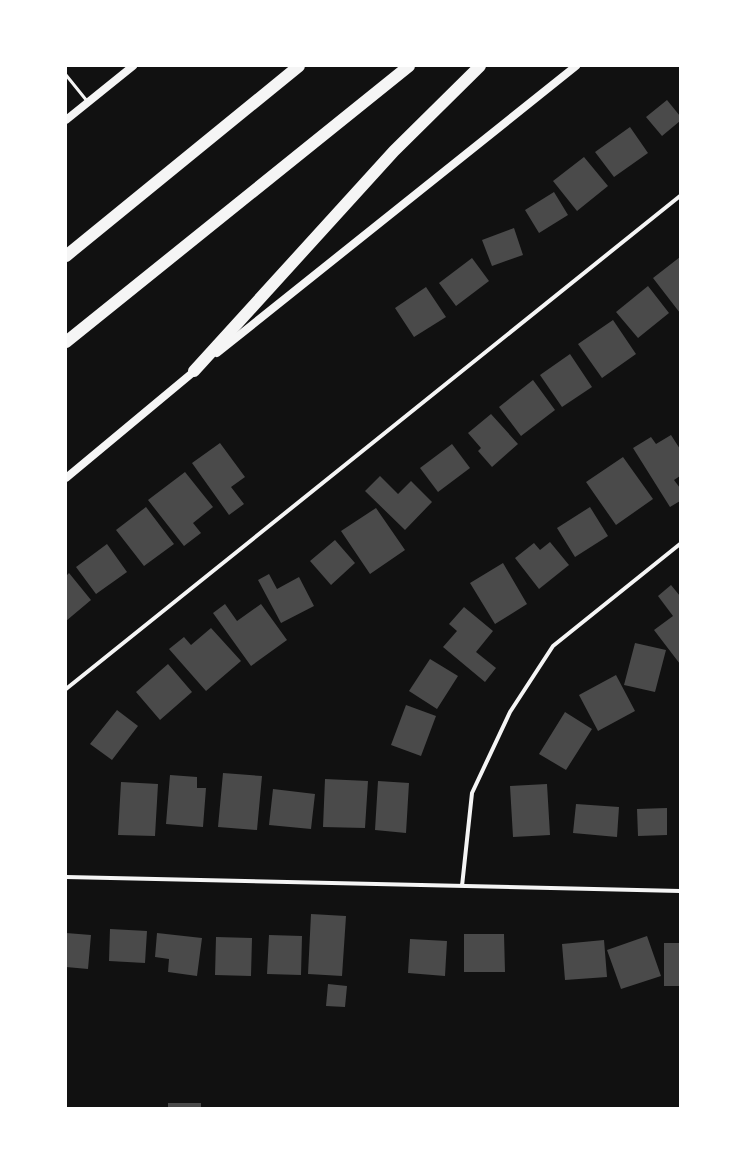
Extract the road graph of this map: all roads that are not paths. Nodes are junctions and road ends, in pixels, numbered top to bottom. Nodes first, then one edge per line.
1 (133, 66) edge
2 (299, 66) edge
3 (409, 66) edge
4 (480, 66) edge
5 (576, 66) edge
6 (66, 75) edge
7 (88, 102) junction
8 (66, 120) edge
9 (680, 196) edge
10 (66, 256) edge
11 (66, 342) edge
12 (194, 371) junction
13 (66, 478) edge
14 (680, 544) edge
15 (66, 690) edge
16 (66, 877) edge
17 (462, 886) junction
18 (680, 891) edge

1 - 7 main road
2 - 10 highway
3 - 11 highway
4 - 12 highway
5 - 12 main road
6 - 7 lane
7 - 8 main road
9 - 15 street
12 - 13 main road
14 - 17 street
16 - 17 street
17 - 18 street

